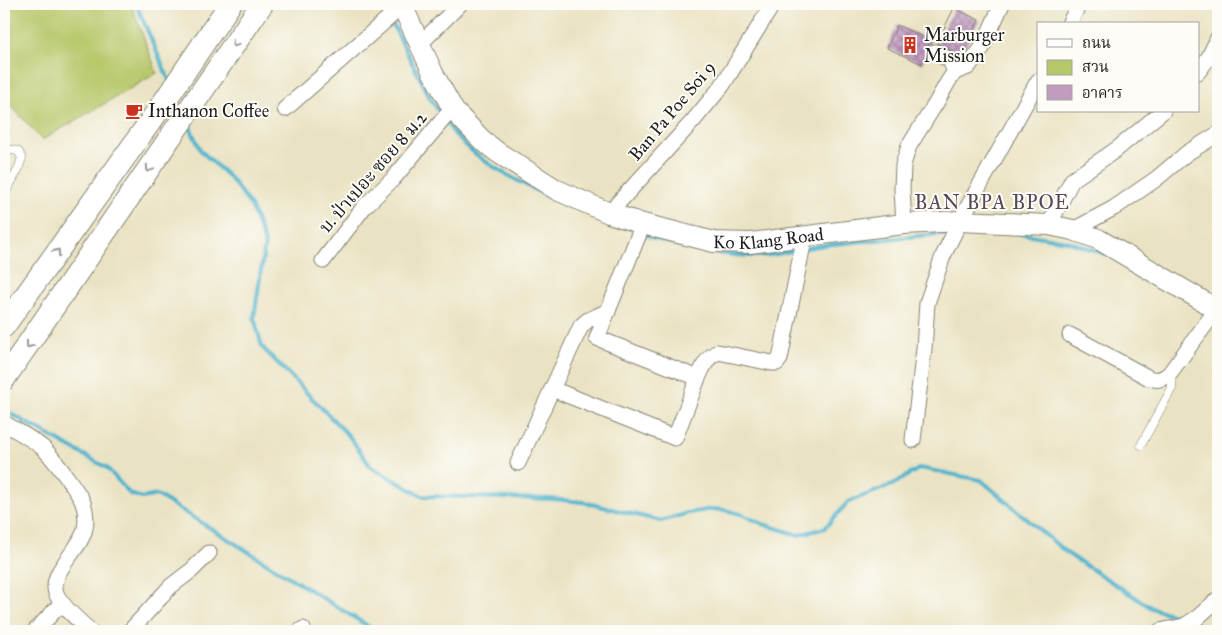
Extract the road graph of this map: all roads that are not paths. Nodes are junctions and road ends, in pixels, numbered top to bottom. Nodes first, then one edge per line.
1 (230, 4) edge
2 (262, 4) edge
3 (460, 4) edge
4 (774, 4) edge
5 (1002, 4) edge
6 (1079, 4) edge
7 (399, 5) edge
8 (1070, 22) edge
9 (1218, 38) edge
10 (420, 44) junction
11 (935, 52) dead end
12 (1200, 69) edge
13 (955, 72) junction
14 (1037, 83) edge
15 (285, 109) dead end
16 (1162, 112) edge
17 (447, 116) junction
18 (1218, 134) edge
19 (7, 149) dead end
20 (4, 195) edge
21 (609, 213) junction
22 (904, 224) junction
23 (1049, 225) junction
24 (640, 230) junction
25 (956, 230) junction
26 (1073, 230) junction
27 (804, 244) junction
28 (323, 260) dead end
29 (608, 311) junction
30 (1215, 313) edge
31 (4, 326) edge
32 (1070, 335) dead end
33 (1169, 374) junction
34 (698, 378) junction
35 (4, 379) edge
36 (552, 389) junction
37 (4, 423) edge
38 (913, 440) dead end
39 (1141, 445) dead end
40 (518, 463) dead end
41 (209, 553) dead end
42 (1218, 599) edge
43 (62, 603) junction
44 (35, 631) edge
45 (90, 631) edge
46 (130, 631) edge
47 (1160, 631) edge

31 -> 1 main road
2 -> 35 main road
3 - 10 street
4 - 21 street, Ban Pa Poe Soi 9
5 - 13 street
6 - 8 street
7 - 10 street, Ko Klang Road
7 - 15 street
9 - 12 street
10 - 17 street, Ko Klang Road
11 - 13 street
13 - 22 street
14 - 25 street
16 - 23 street
17 - 21 street, Ko Klang Road
17 - 28 street, บ. ป่าเปอะ ซอย 8 ม.2
18 - 26 street
19 - 20 lane
21 - 24 street, Ko Klang Road
22 - 25 street, Ko Klang Road
22 - 27 street, Ko Klang Road
23 - 25 street, Ko Klang Road
23 - 26 street, Ko Klang Road
24 - 27 street, Ko Klang Road
24 - 29 street
25 - 38 street
26 - 30 street, Ko Klang Road
27 - 34 street
29 - 34 street
29 - 36 street
30 - 33 street
32 - 33 street
33 - 39 lane
34 - 36 street
36 - 40 street
37 - 43 street
41 - 46 street
42 - 47 street
43 - 44 street
43 - 45 street

